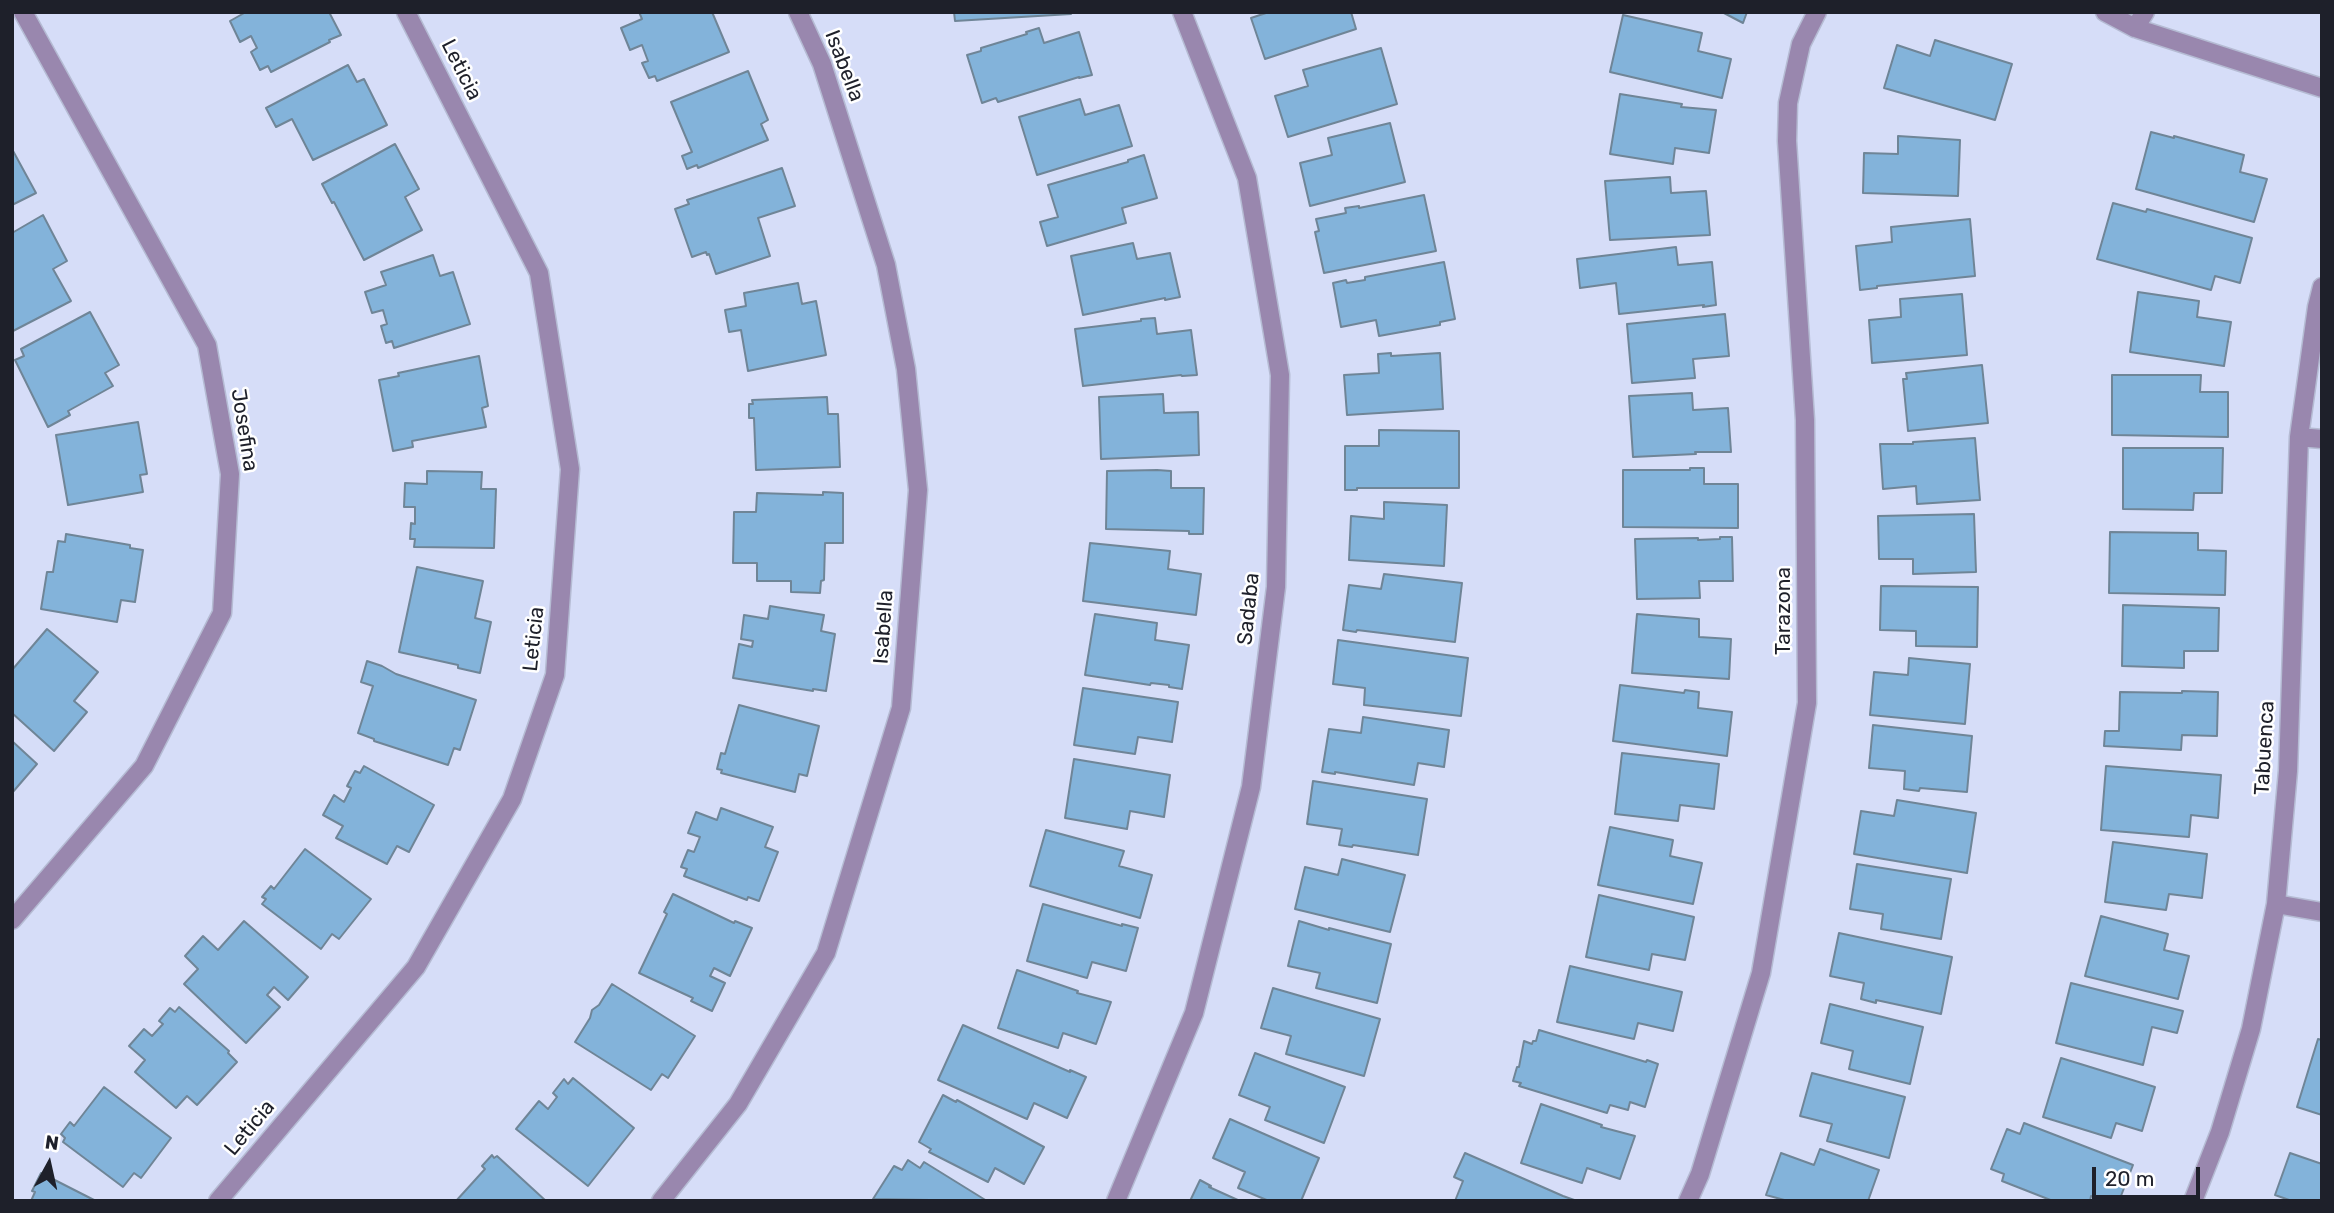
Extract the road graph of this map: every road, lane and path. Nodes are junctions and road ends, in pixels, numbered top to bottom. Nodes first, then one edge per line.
1 (23, 12) edge
2 (405, 12) edge
3 (798, 12) edge
4 (1182, 12) edge
5 (1817, 12) edge
6 (2105, 12) edge
7 (2145, 12) edge
8 (2135, 28) junction
9 (2322, 88) edge
10 (2322, 286) edge
11 (2299, 438) junction
12 (2322, 439) edge
13 (2276, 904) junction
14 (2322, 912) edge
15 (12, 920) edge
16 (218, 1201) edge
17 (661, 1201) edge
18 (1116, 1201) edge
19 (1688, 1201) edge
20 (2193, 1201) edge

1 - 15 street, Josefina
2 - 16 street, Leticia
3 - 17 street, Isabella
4 - 18 street, Sadaba
5 - 19 street, Tarazona
6 - 8 street
7 - 8 street
8 - 9 street
10 - 11 street, Tabuenca
11 - 12 street
11 - 13 street, Tabuenca
13 - 14 street
13 - 20 street, Tabuenca

